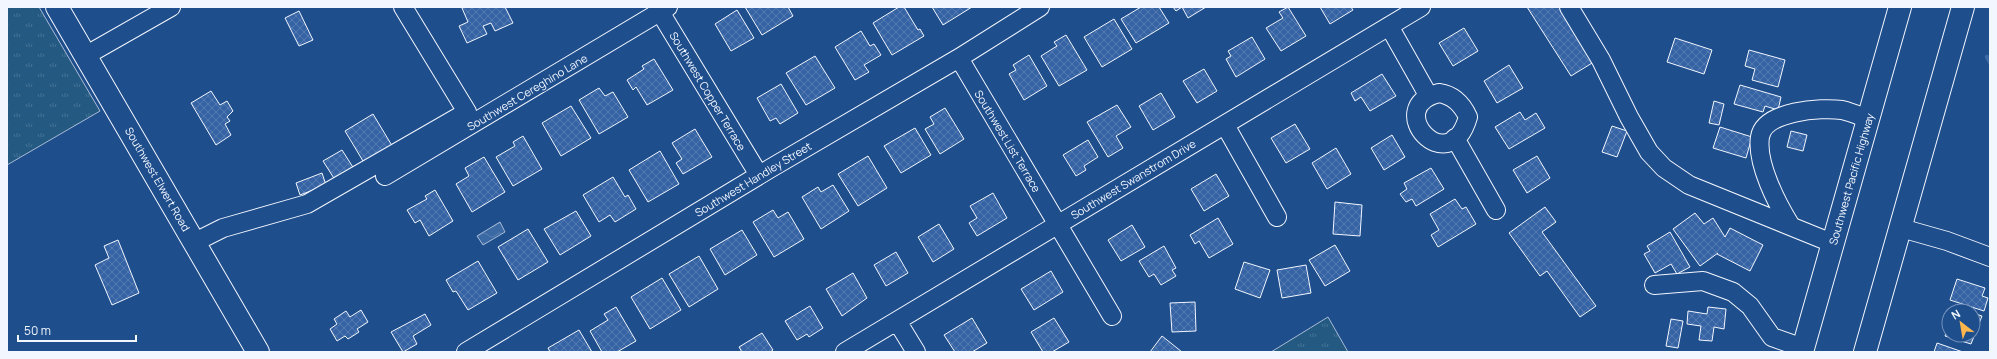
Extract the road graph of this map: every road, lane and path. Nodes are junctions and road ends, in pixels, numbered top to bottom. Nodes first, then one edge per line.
1 (57, 7) edge
2 (171, 7) edge
3 (403, 7) edge
4 (1040, 7) edge
5 (1421, 7) edge
6 (1570, 7) edge
7 (1900, 7) edge
8 (1963, 7) edge
9 (662, 9) edge
10 (1389, 26) junction
11 (85, 56) junction
12 (959, 58) junction
13 (1428, 95) junction
14 (1868, 118) junction
15 (1224, 125) junction
16 (1455, 138) junction
17 (759, 175) junction
18 (385, 176) dead end
19 (1496, 210) dead end
20 (1277, 217) dead end
21 (1058, 224) junction
22 (1791, 226) junction
23 (1901, 228) junction
24 (194, 242) junction
25 (1832, 242) junction
26 (1990, 257) edge
27 (1654, 285) dead end
28 (1112, 316) dead end
29 (896, 321) junction
30 (1802, 350) edge
31 (258, 352) edge
32 (466, 352) edge
33 (845, 352) edge
34 (916, 352) edge
35 (1865, 352) edge

1 - 11 main road, Southwest Elwert Road
2 - 11 street
3 - 24 street
4 - 12 street, Southwest Handley Street
5 - 10 street, Southwest Swanstrom Drive
6 - 22 street
7 - 14 main road, Southwest Pacific Highway
8 - 23 main road
9 - 17 street, Southwest Copper Terrace
9 - 18 street, Southwest Cereghino Lane
10 - 13 street
10 - 15 street, Southwest Swanstrom Drive
11 - 24 main road, Southwest Elwert Road
12 - 17 street, Southwest Handley Street
12 - 21 street, Southwest List Terrace
13 - 16 street
13 - 16 street
14 - 22 street
14 - 25 main road, Southwest Pacific Highway
15 - 20 street
15 - 21 street, Southwest Swanstrom Drive
16 - 19 street
17 - 32 street, Southwest Handley Street
21 - 28 street, Southwest List Terrace
21 - 29 street, Southwest Swanstrom Drive
22 - 25 street
23 - 26 street
23 - 35 main road
24 - 31 main road, Southwest Elwert Road
25 - 30 main road, Southwest Pacific Highway
27 - 30 street
29 - 33 street, Southwest Swanstrom Drive
29 - 34 street

